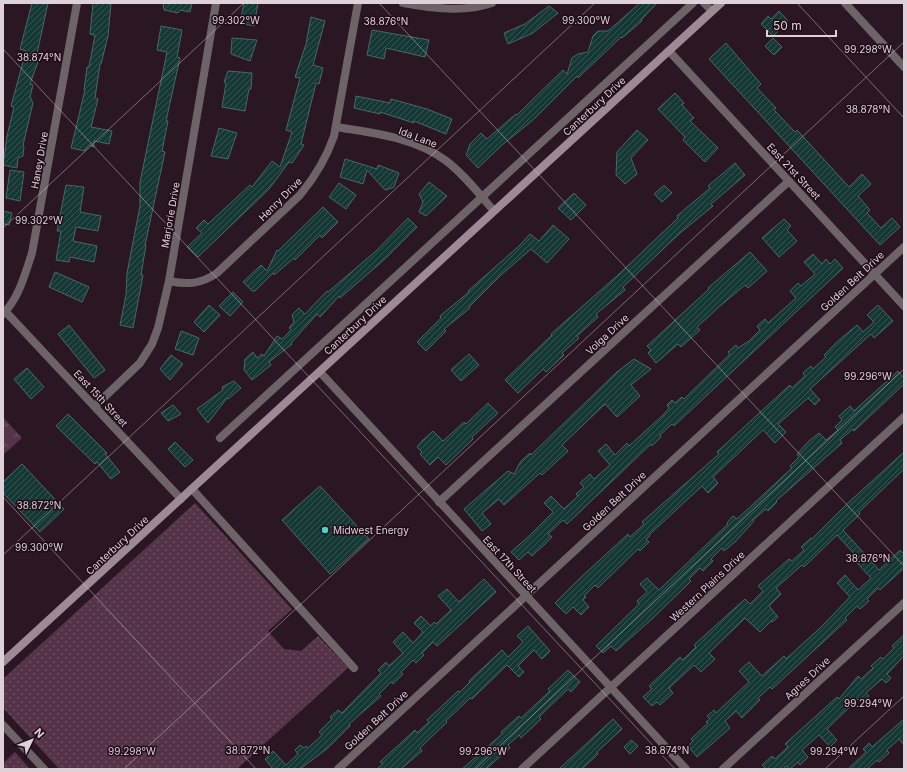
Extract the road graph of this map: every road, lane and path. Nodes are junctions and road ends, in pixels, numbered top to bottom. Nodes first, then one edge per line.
1 (76, 3) edge
2 (216, 3) edge
3 (358, 3) edge
4 (403, 3) edge
5 (492, 3) edge
6 (693, 3) edge
7 (704, 3) edge
8 (721, 3) edge
9 (845, 3) edge
10 (712, 12) junction
11 (669, 51) junction
12 (904, 67) edge
13 (336, 127) junction
14 (789, 181) junction
15 (482, 197) junction
16 (494, 211) junction
17 (904, 247) edge
18 (874, 274) junction
19 (169, 281) junction
20 (904, 306) edge
21 (4, 313) edge
22 (320, 372) junction
23 (94, 406) junction
24 (904, 417) edge
25 (220, 438) dead end
26 (192, 489) junction
27 (181, 499) junction
28 (439, 502) junction
29 (526, 596) junction
30 (904, 603) edge
31 (3, 662) edge
32 (354, 668) dead end
33 (611, 688) junction
34 (3, 725) edge
35 (44, 769) edge
36 (338, 769) edge
37 (522, 769) edge
38 (686, 769) edge
39 (723, 769) edge

1 - 21 street, Haney Drive
2 - 19 street, Marjorie Drive
3 - 13 street, Henry Drive
4 - 5 street
6 - 15 street
7 - 10 street
8 - 10 main road, Canterbury Drive
9 - 12 street
10 - 11 main road, Canterbury Drive
11 - 14 street, East 21st Street
11 - 16 main road, Canterbury Drive
13 - 15 street, Ida Lane
13 - 19 street, Henry Drive
14 - 18 street, East 21st Street
14 - 28 street, Volga Drive
15 - 16 street, Ida Lane
15 - 25 street
16 - 22 main road, Canterbury Drive
17 - 18 street, Golden Belt Drive
18 - 20 street, East 21st Street
18 - 29 street, Golden Belt Drive
19 - 23 street, Marjorie Drive
21 - 23 street, East 15th Street
22 - 26 main road, Canterbury Drive
22 - 28 street, East 17th Street
23 - 27 street, East 15th Street
24 - 33 street, Western Plains Drive
26 - 27 main road, Canterbury Drive
26 - 32 street
27 - 31 main road, Canterbury Drive
28 - 29 street, East 17th Street
29 - 33 street, East 17th Street
29 - 36 street, Golden Belt Drive
30 - 39 street, Agnes Drive
33 - 37 street, Western Plains Drive
33 - 38 street, East 17th Street
34 - 35 street

